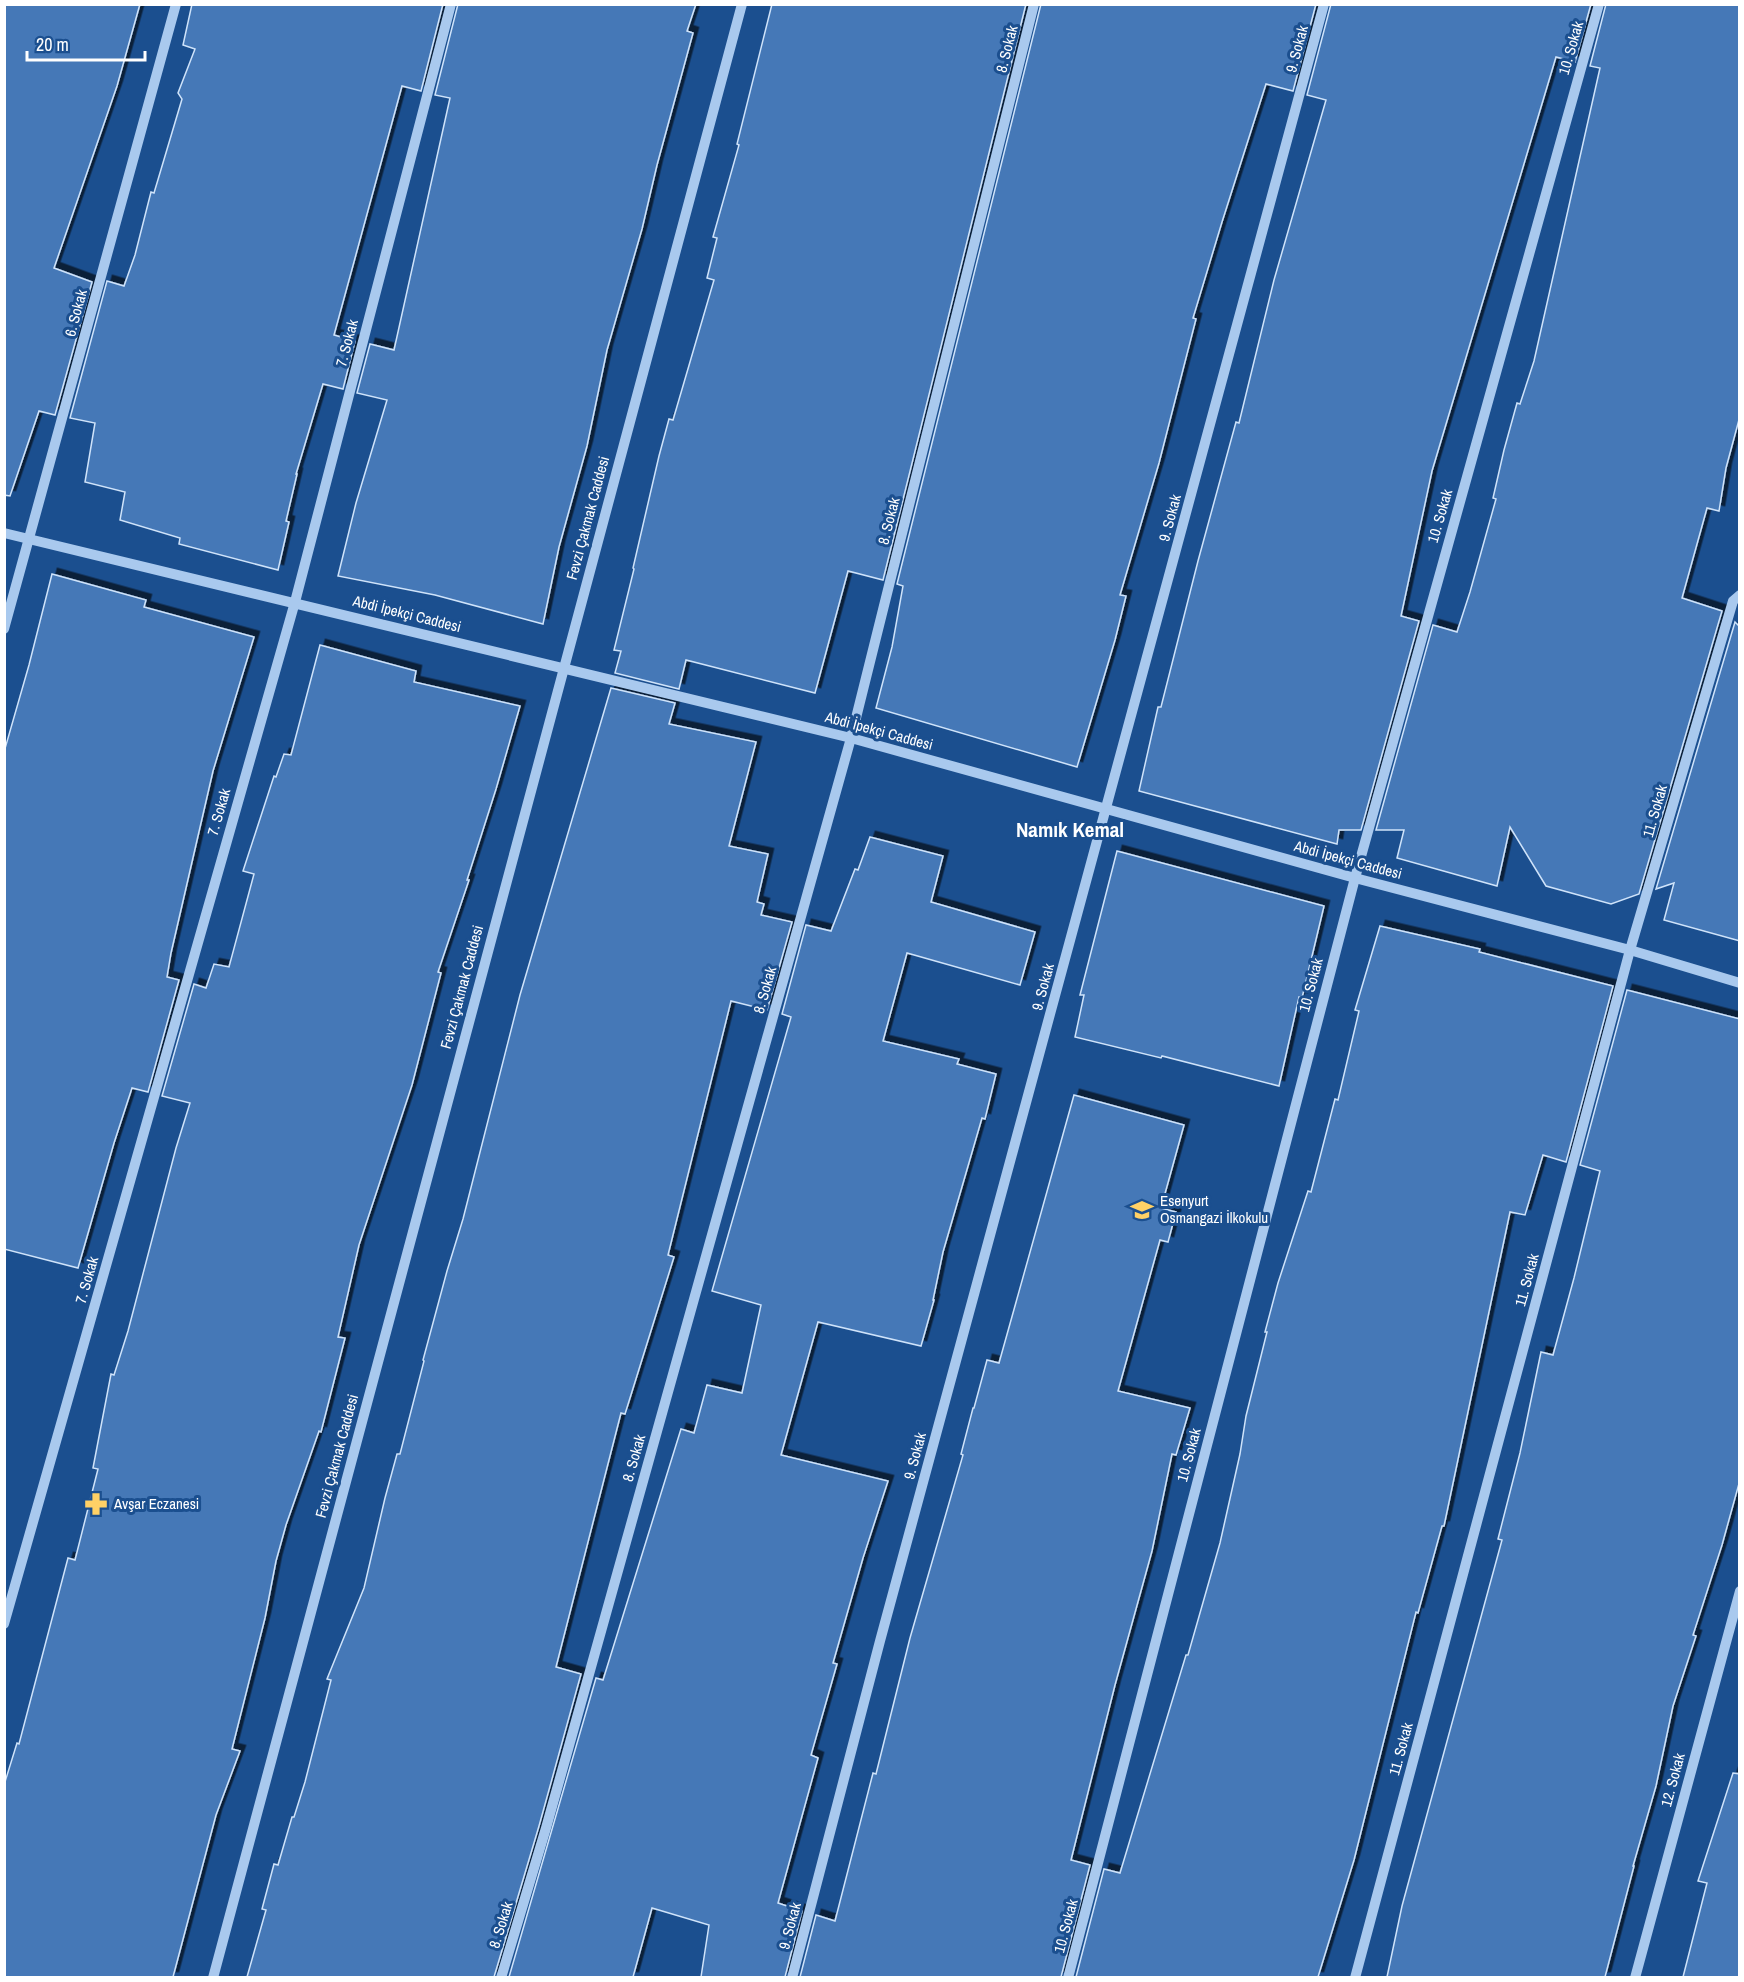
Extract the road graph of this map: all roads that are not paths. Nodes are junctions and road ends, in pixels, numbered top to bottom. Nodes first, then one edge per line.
1 (176, 4) edge
2 (451, 4) edge
3 (742, 4) edge
4 (1034, 4) edge
5 (1324, 4) edge
6 (1599, 4) edge
7 (4, 533) edge
8 (30, 539) junction
9 (1740, 595) edge
10 (295, 602) junction
11 (4, 629) edge
12 (564, 667) junction
13 (851, 738) junction
14 (1107, 808) junction
15 (1355, 878) junction
16 (1630, 950) junction
17 (1740, 983) edge
18 (1740, 1591) edge
19 (4, 1624) edge
20 (213, 1977) edge
21 (501, 1977) edge
22 (792, 1977) edge
23 (1068, 1977) edge
24 (1355, 1977) edge
25 (1635, 1977) edge

1 - 8 street, 6. Sokak
2 - 10 street, 7. Sokak
3 - 12 street, Fevzi Çakmak Caddesi
4 - 13 street, 8. Sokak
5 - 14 street, 9. Sokak
6 - 15 street, 10. Sokak
7 - 8 street, Abdi İpekçi Caddesi
8 - 10 street, Abdi İpekçi Caddesi
8 - 11 street, 6. Sokak
9 - 16 street, 11. Sokak
10 - 12 street, Abdi İpekçi Caddesi
10 - 19 street, 7. Sokak
12 - 13 street, Abdi İpekçi Caddesi
12 - 20 street, Fevzi Çakmak Caddesi
13 - 14 street, Abdi İpekçi Caddesi
13 - 21 street, 8. Sokak
14 - 15 street, Abdi İpekçi Caddesi
14 - 22 street, 9. Sokak
15 - 16 street, Abdi İpekçi Caddesi
15 - 23 street, 10. Sokak
16 - 17 street, Abdi İpekçi Caddesi
16 - 24 street, 11. Sokak
18 - 25 street, 12. Sokak

